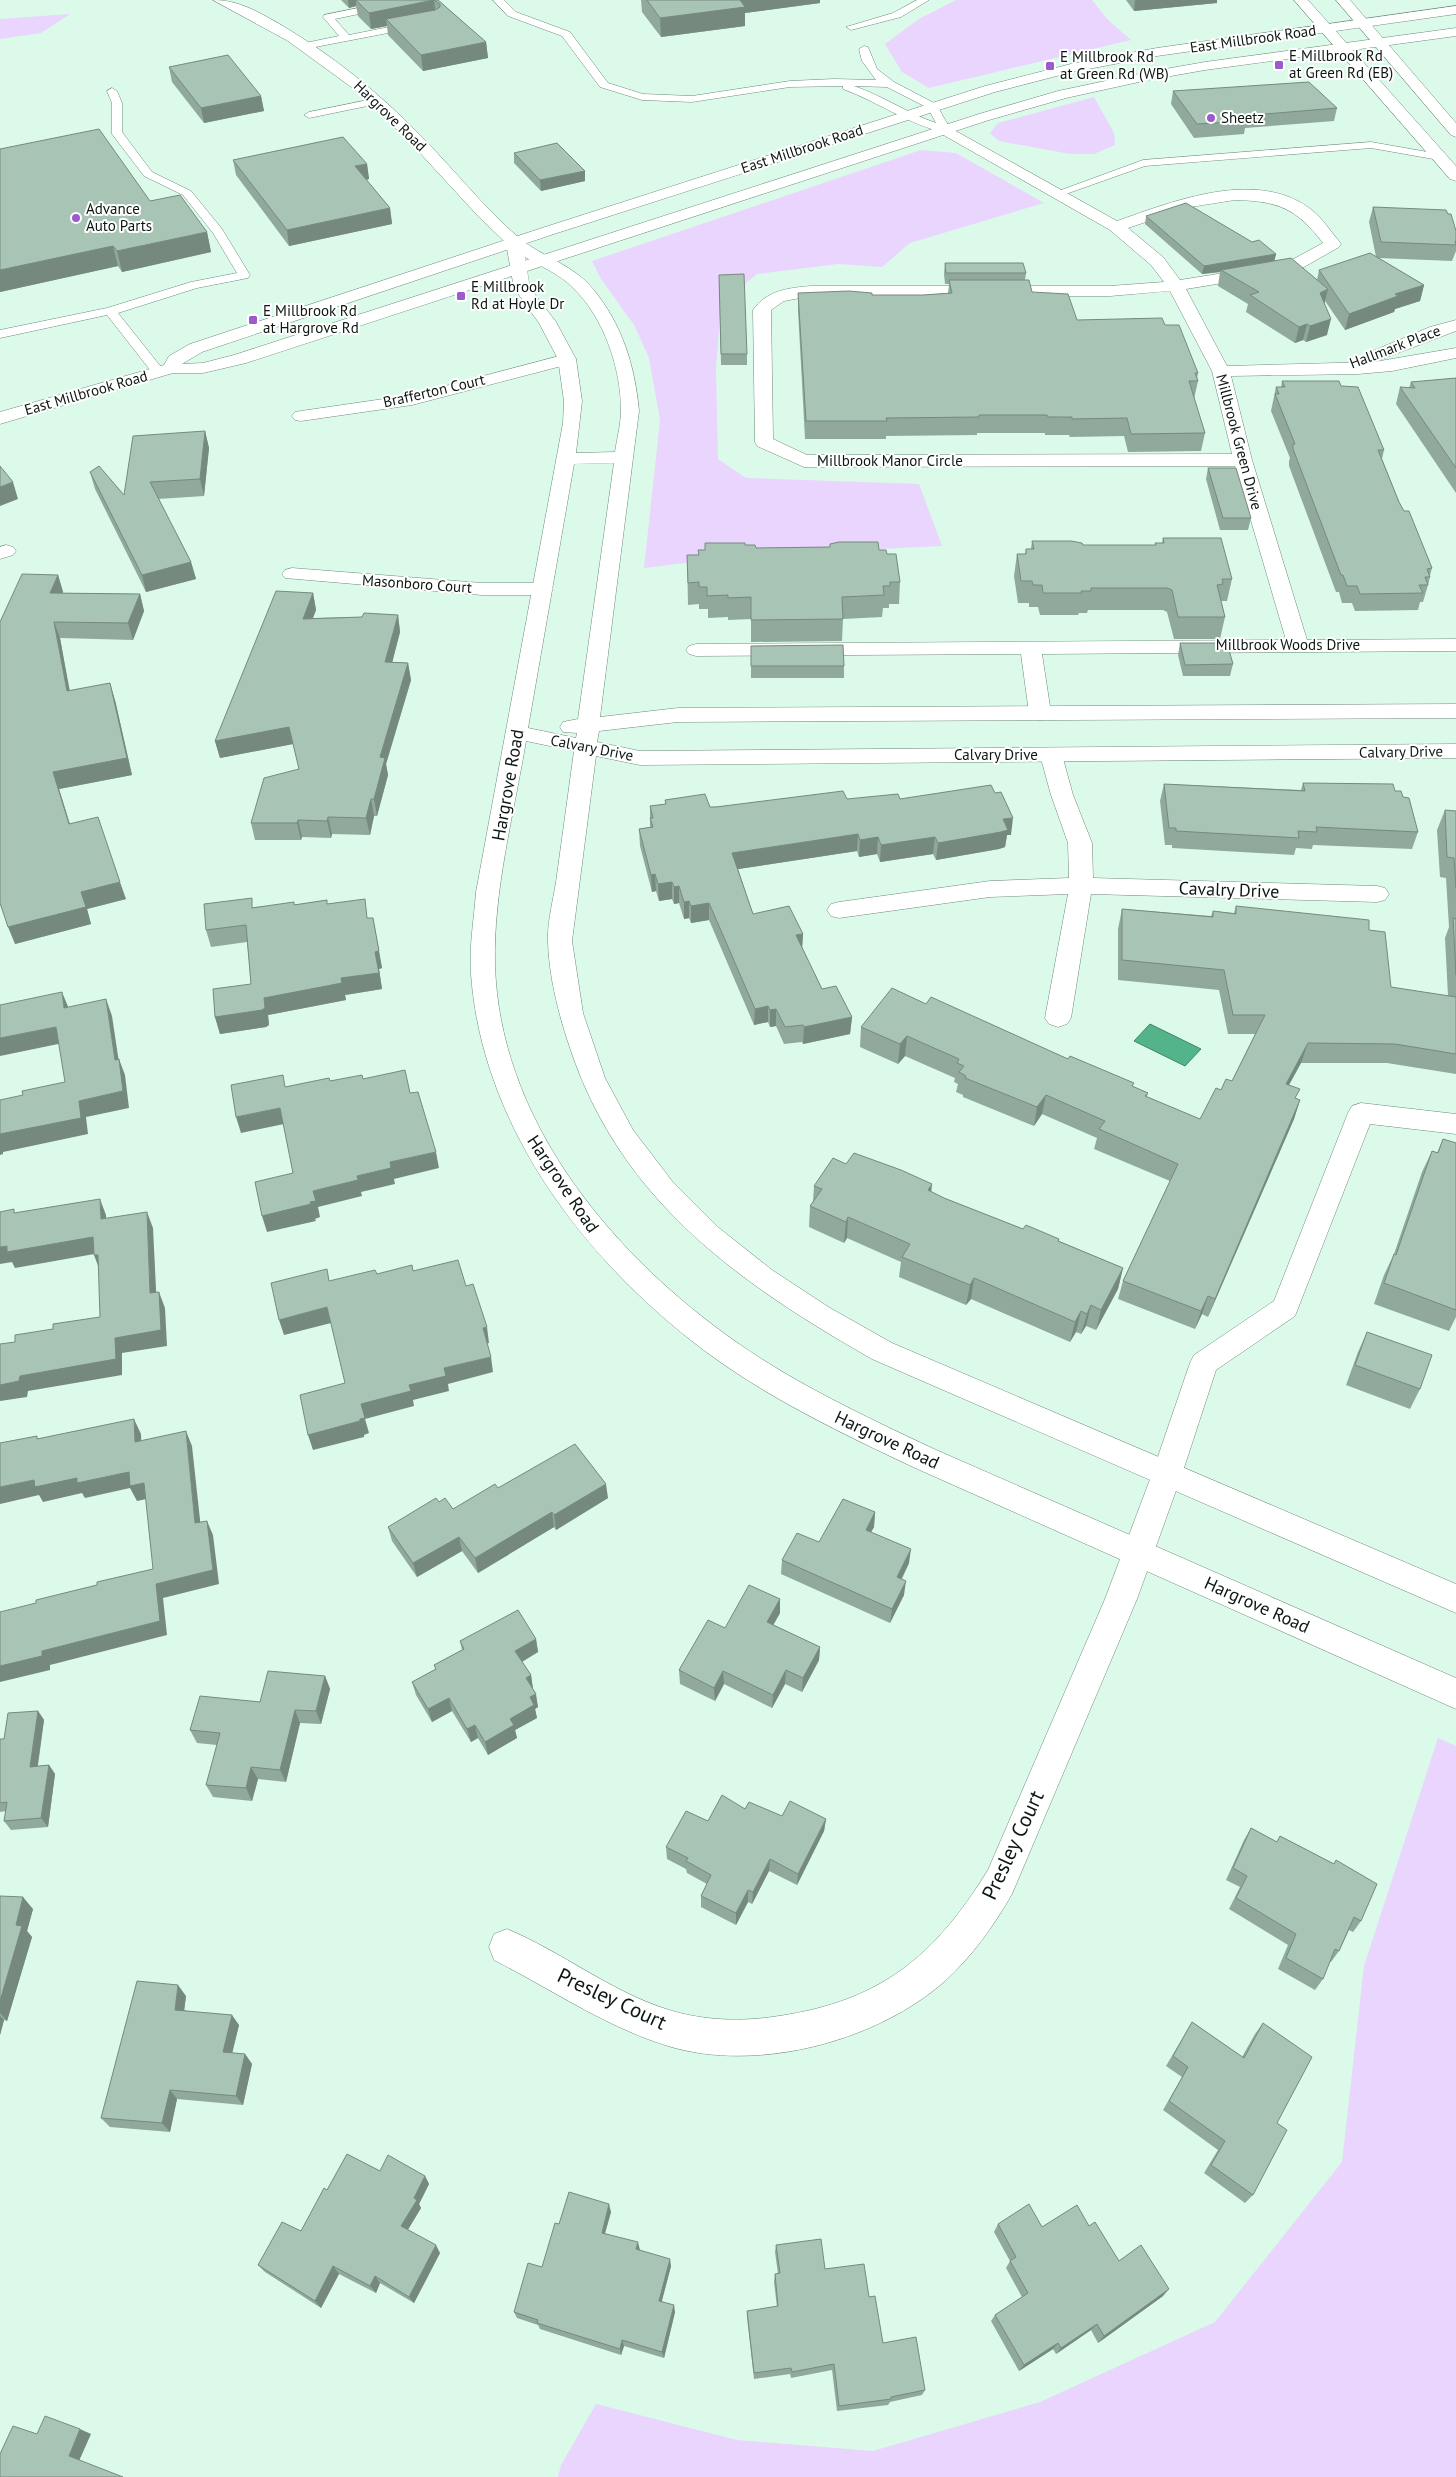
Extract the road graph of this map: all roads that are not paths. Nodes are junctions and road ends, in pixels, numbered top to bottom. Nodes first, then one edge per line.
1 (220, 0) edge
2 (498, 0) edge
3 (924, 0) edge
4 (1301, 0) edge
5 (1343, 0) edge
6 (394, 4) edge
7 (1456, 10) edge
8 (426, 23) edge
9 (1363, 23) junction
10 (851, 27) dead end
11 (1326, 28) junction
12 (1456, 32) edge
13 (346, 38) junction
14 (1378, 42) junction
15 (305, 46) junction
16 (1343, 47) junction
17 (864, 49) dead end
18 (834, 82) junction
19 (888, 84) junction
20 (112, 91) dead end
21 (378, 101) junction
22 (933, 107) junction
23 (309, 115) dead end
24 (906, 116) junction
25 (945, 130) junction
26 (1456, 133) edge
27 (1420, 136) junction
28 (1371, 145) junction
29 (1439, 157) junction
30 (1456, 176) edge
31 (1058, 193) junction
32 (1116, 227) junction
33 (514, 242) junction
34 (547, 261) junction
35 (519, 270) junction
36 (1176, 286) junction
37 (110, 311) junction
38 (1456, 325) edge
39 (1436, 331) junction
40 (0, 334) edge
41 (1456, 344) edge
42 (1456, 353) edge
43 (567, 359) junction
44 (165, 370) junction
45 (1335, 370) junction
46 (1221, 371) junction
47 (301, 416) dead end
48 (0, 418) edge
49 (624, 457) junction
50 (566, 459) junction
51 (1243, 460) junction
52 (292, 574) dead end
53 (543, 590) junction
54 (1298, 644) junction
55 (1456, 645) edge
56 (1031, 647) junction
57 (696, 650) dead end
58 (1456, 711) edge
59 (1040, 713) junction
60 (518, 732) junction
61 (587, 736) junction
62 (1456, 752) edge
63 (1053, 765) junction
64 (1081, 886) junction
65 (1377, 894) dead end
66 (839, 910) dead end
67 (1058, 1018) dead end
68 (1456, 1124) edge
69 (1167, 1474) junction
70 (1138, 1551) junction
71 (1456, 1599) edge
72 (1456, 1694) edge
73 (507, 1947) dead end

1 - 15 street, Hargrove Road
2 - 18 lane
3 - 10 lane
4 - 11 street
5 - 9 street
6 - 13 lane
7 - 9 street, East Millbrook Road
8 - 13 lane
9 - 11 street, East Millbrook Road
9 - 14 street
11 - 16 street
11 - 22 street, East Millbrook Road
12 - 14 street, East Millbrook Road
13 - 15 lane
14 - 16 street, East Millbrook Road
14 - 26 street
15 - 21 street, Hargrove Road
16 - 25 street, East Millbrook Road
16 - 27 street
17 - 19 lane
18 - 19 lane
18 - 24 lane
19 - 22 lane
20 - 37 lane
21 - 23 lane
21 - 33 street, Hargrove Road
22 - 24 street, East Millbrook Road
22 - 25 lane
24 - 25 lane
24 - 33 street, East Millbrook Road
25 - 31 street, Millbrook Green Drive
25 - 34 street, East Millbrook Road
26 - 27 street
27 - 28 lane
27 - 29 street
28 - 29 lane
28 - 31 lane
29 - 30 street
31 - 32 street, Millbrook Green Drive
32 - 36 street, Millbrook Green Drive
32 - 36 street
33 - 34 street, Hargrove Road
33 - 35 street, Hargrove Road
33 - 44 street, East Millbrook Road
34 - 35 street, East Millbrook Road
34 - 49 street, Hargrove Road
35 - 43 street, Hargrove Road
35 - 44 street, East Millbrook Road
36 - 46 street, Millbrook Green Drive
36 - 51 street, Millbrook Manor Circle
37 - 40 lane
37 - 44 lane
38 - 39 street, Hallmark Place
39 - 41 street
39 - 45 street, Hallmark Place
42 - 45 street, Hallmark Place
43 - 47 street, Brafferton Court
43 - 50 street, Hargrove Road
44 - 48 street, East Millbrook Road
45 - 46 street, Hallmark Place
46 - 51 street, Millbrook Green Drive
49 - 50 street
49 - 61 street, Hargrove Road
50 - 53 street, Hargrove Road
51 - 54 street, Millbrook Green Drive
52 - 53 street, Masonboro Court
53 - 60 street, Hargrove Road
54 - 55 street, Millbrook Woods Drive
54 - 56 street, Millbrook Woods Drive
56 - 57 street, Millbrook Woods Drive
56 - 59 street
58 - 59 street, Calvary Drive
59 - 61 street, Calvary Drive
59 - 63 street
60 - 61 street, Calvary Drive
60 - 70 street, Hargrove Road
61 - 63 street, Calvary Drive
61 - 69 street, Hargrove Road
62 - 63 street, Calvary Drive
63 - 64 street, Calvary Drive
64 - 65 street, Cavalry Drive
64 - 66 street
64 - 67 street, Calvary Drive
68 - 69 street, Presley Court
69 - 70 street, Presley Court
69 - 71 street, Hargrove Road
70 - 72 street, Hargrove Road
70 - 73 street, Presley Court

